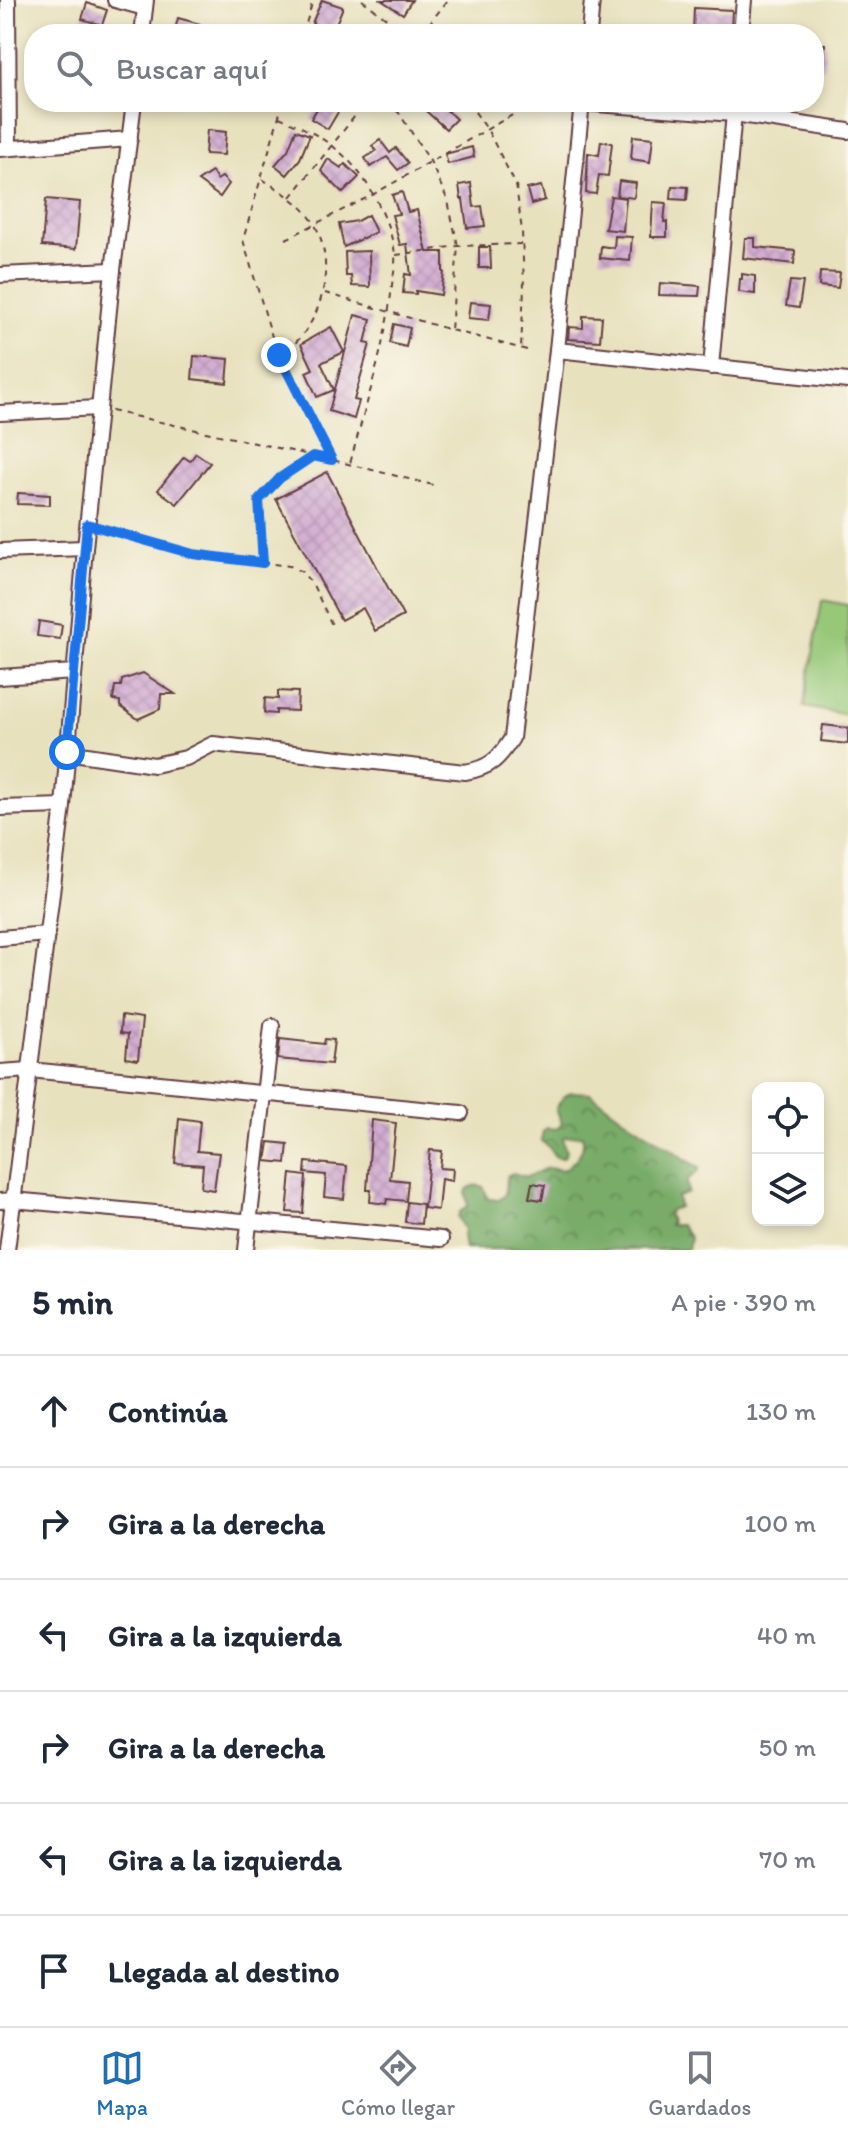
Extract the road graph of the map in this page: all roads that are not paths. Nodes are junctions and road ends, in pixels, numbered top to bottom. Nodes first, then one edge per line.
1 (8, 0) edge
2 (115, 0) edge
3 (592, 0) edge
4 (744, 0) edge
5 (145, 4) edge
6 (143, 24) edge
7 (590, 24) edge
8 (742, 24) edge
9 (133, 112) edge
10 (581, 112) edge
11 (734, 112) edge
12 (754, 112) edge
13 (848, 131) edge
14 (130, 139) junction
15 (4, 149) edge
16 (113, 270) junction
17 (0, 275) edge
18 (557, 350) junction
19 (711, 367) junction
20 (848, 381) edge
21 (99, 408) junction
22 (0, 413) edge
23 (85, 548) junction
24 (0, 551) edge
25 (74, 672) junction
26 (0, 677) edge
27 (67, 752) junction
28 (63, 806) junction
29 (0, 808) edge
30 (47, 934) junction
31 (0, 938) edge
32 (272, 1026) dead end
33 (30, 1070) junction
34 (0, 1072) edge
35 (264, 1093) junction
36 (461, 1113) dead end
37 (7, 1201) edge
38 (249, 1222) junction
39 (441, 1239) dead end
40 (7, 1250) edge
41 (246, 1250) edge

1 - 15 street
2 - 5 street
3 - 7 street
4 - 8 street
5 - 6 street
9 - 14 street
10 - 18 street
11 - 19 street
12 - 13 street
14 - 15 street
14 - 16 street
16 - 17 street
16 - 21 street
18 - 19 street
18 - 27 street
19 - 20 street
21 - 22 street
21 - 23 street
23 - 24 street
23 - 25 street
25 - 26 street
25 - 27 street
27 - 28 street
28 - 29 street
28 - 30 street
30 - 31 street
30 - 33 street
32 - 35 street
33 - 34 street
33 - 35 street
33 - 37 street
35 - 36 street
35 - 38 street
37 - 38 street
37 - 40 street
38 - 39 street
38 - 41 street

